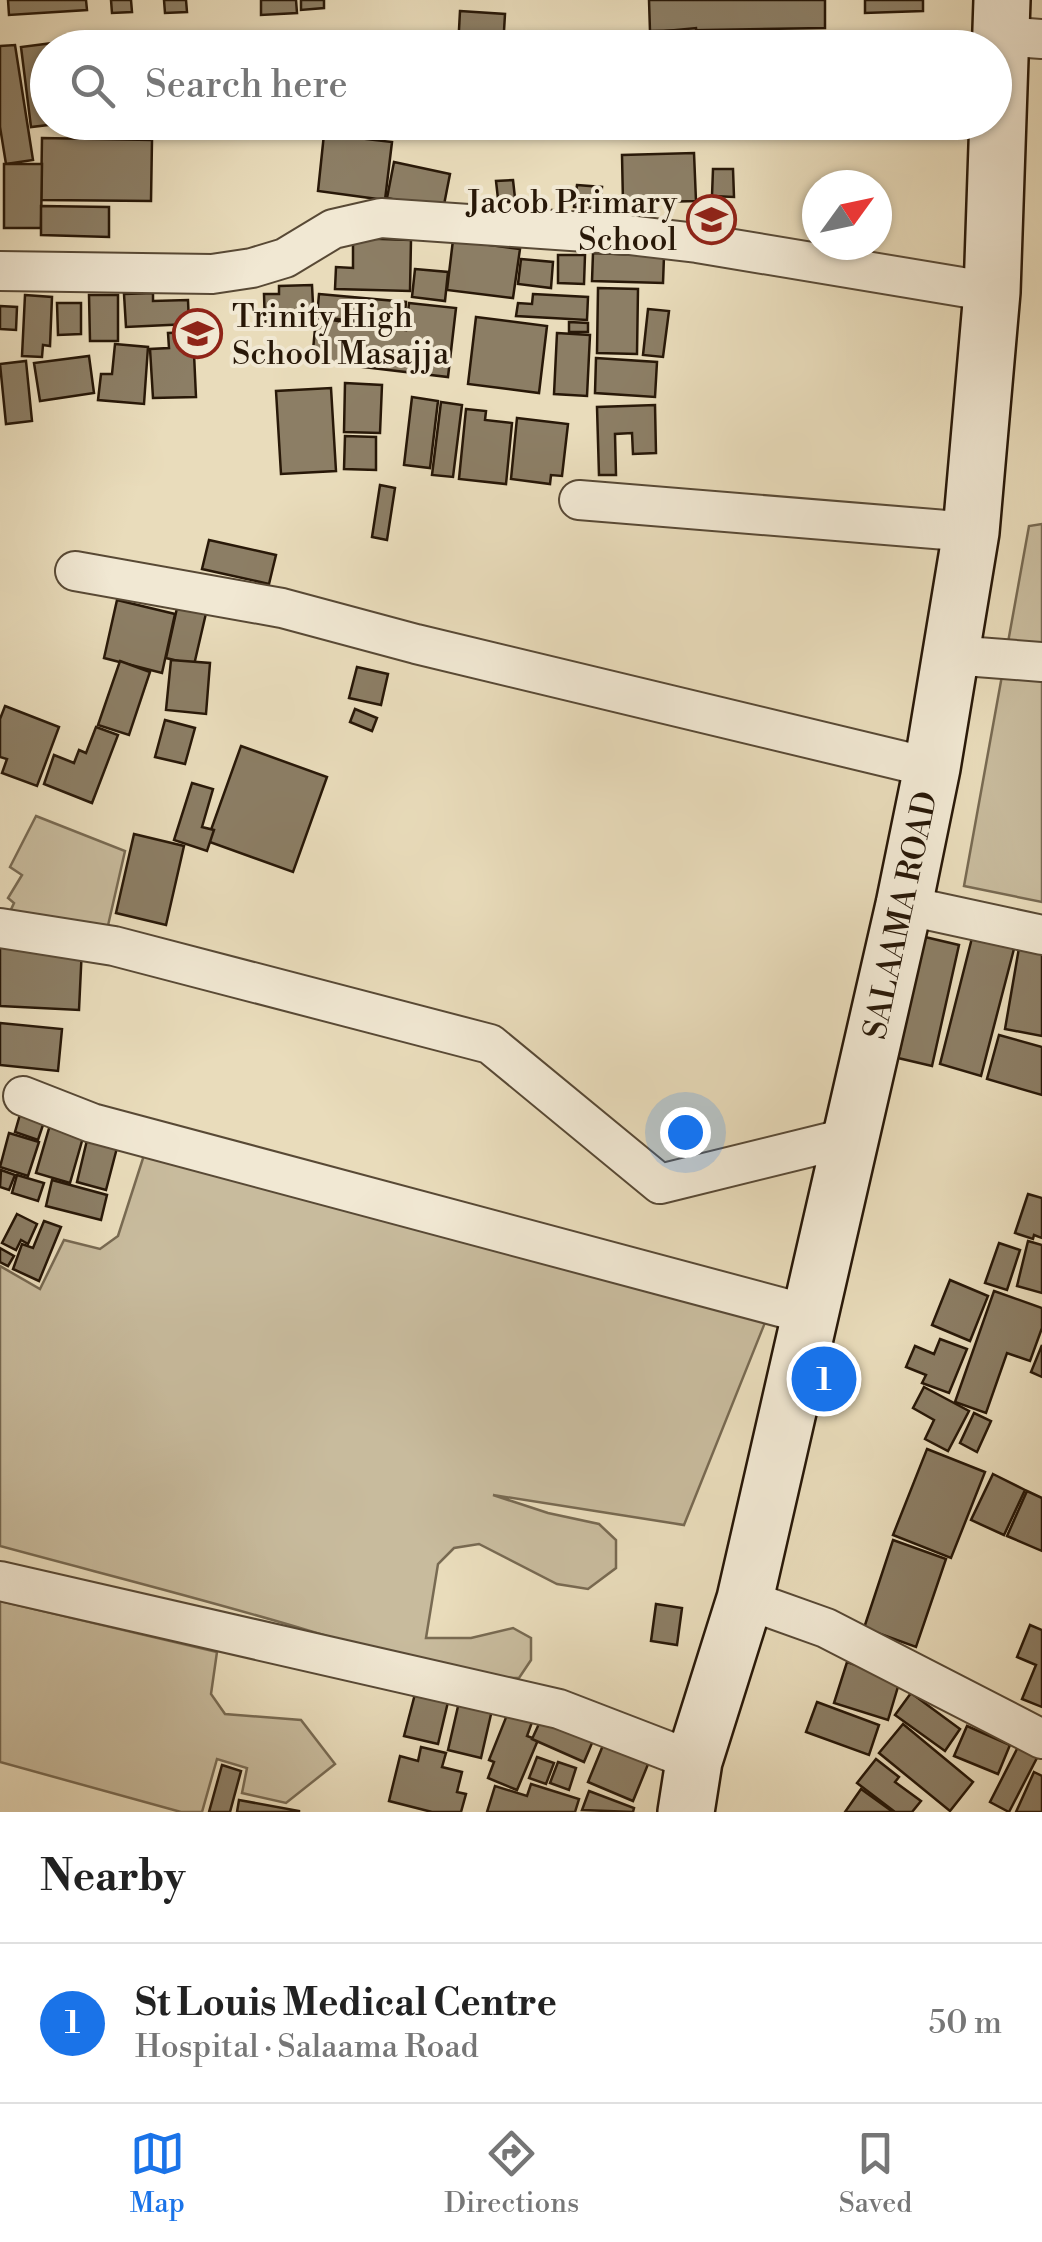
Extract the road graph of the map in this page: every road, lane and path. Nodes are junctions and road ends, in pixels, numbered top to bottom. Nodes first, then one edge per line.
1 (1015, 25) edge
2 (1012, 60) edge
3 (1005, 140) edge
4 (0, 271) edge
5 (992, 292) junction
6 (580, 500) dead end
7 (971, 532) junction
8 (75, 571) dead end
9 (951, 655) junction
10 (1042, 662) edge
11 (932, 768) junction
12 (904, 905) junction
13 (0, 928) edge
14 (1042, 935) edge
15 (23, 1096) dead end
16 (851, 1137) junction
17 (810, 1315) junction
18 (0, 1581) edge
19 (745, 1599) junction
20 (1042, 1739) edge
21 (690, 1786) edge

1 - 2 main road, SALAAMA ROAD
3 - 5 main road, SALAAMA ROAD
4 - 5 street
5 - 7 main road, SALAAMA ROAD
6 - 7 street
7 - 9 main road, SALAAMA ROAD
8 - 11 street
9 - 10 street
9 - 11 main road, SALAAMA ROAD
11 - 12 main road, SALAAMA ROAD
12 - 14 street
12 - 16 main road, SALAAMA ROAD
13 - 16 street
15 - 17 street
16 - 17 main road, SALAAMA ROAD
17 - 19 main road, SALAAMA ROAD
18 - 21 street
19 - 20 street
19 - 21 main road, SALAAMA ROAD

